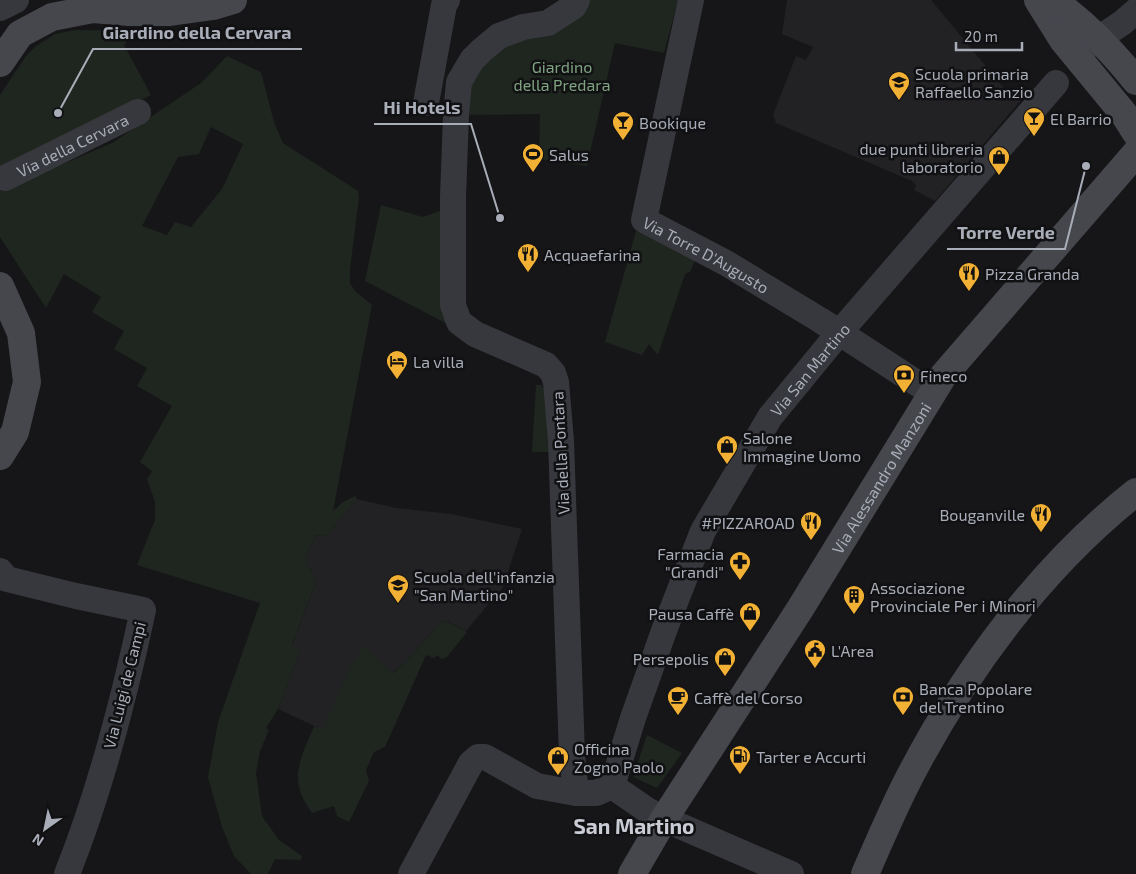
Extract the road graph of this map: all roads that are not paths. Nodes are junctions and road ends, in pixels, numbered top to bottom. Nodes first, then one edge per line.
1 (16, 0) edge
2 (447, 0) edge
3 (577, 0) edge
4 (691, 0) edge
5 (1038, 0) edge
6 (1052, 0) edge
7 (219, 2) edge
8 (0, 8) edge
9 (1136, 11) edge
10 (1099, 39) junction
11 (1075, 54) junction
12 (0, 63) edge
13 (1136, 81) edge
14 (1056, 83) dead end
15 (426, 104) dead end
16 (138, 112) dead end
17 (1136, 133) edge
18 (1136, 153) edge
19 (5, 178) dead end
20 (0, 286) edge
21 (839, 333) junction
22 (932, 393) junction
23 (0, 456) edge
24 (1136, 492) edge
25 (0, 570) edge
26 (612, 786) junction
27 (576, 793) junction
28 (664, 818) junction
29 (788, 873) edge
30 (67, 874) edge
31 (411, 874) edge
32 (632, 874) edge
33 (865, 874) edge

1 - 8 street
2 - 15 street
3 - 27 street, Via della Pontara
4 - 21 street, Via Torre D'Augusto
5 - 11 main road
6 - 10 main road
7 - 12 main road
9 - 10 street
10 - 11 street
10 - 13 main road
11 - 17 main road
14 - 21 street, Via San Martino
16 - 19 street, Via della Cervara
18 - 22 main road, Via Alessandro Manzoni
20 - 23 main road
21 - 22 street, Via Torre D'Augusto
21 - 26 street, Via San Martino
22 - 28 main road, Via Alessandro Manzoni
24 - 33 main road
25 - 30 street, Via Luigi de Campi
26 - 27 street
26 - 28 street
27 - 31 street
28 - 29 street
28 - 32 main road, Via Alessandro Manzoni

